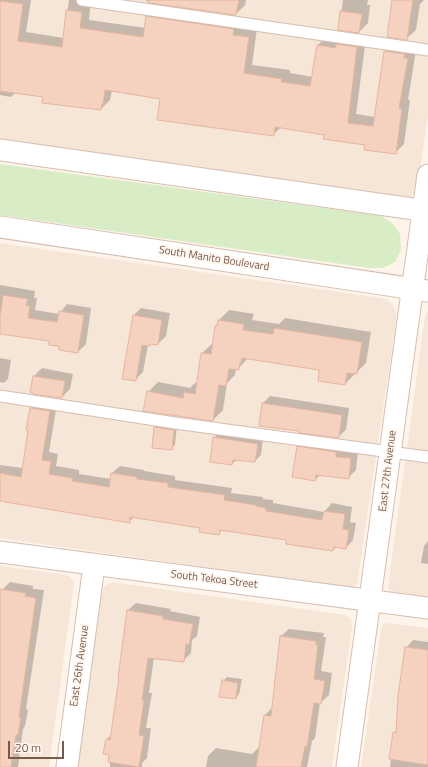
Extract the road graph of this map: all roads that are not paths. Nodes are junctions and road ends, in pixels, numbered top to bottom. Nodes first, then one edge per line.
1 (82, 0) edge
2 (428, 50) edge
3 (0, 150) edge
4 (428, 175) edge
5 (425, 211) edge
6 (0, 227) edge
7 (420, 290) edge
8 (0, 396) edge
9 (390, 452) junction
10 (428, 458) edge
11 (0, 552) edge
12 (94, 564) junction
13 (371, 600) junction
14 (428, 608) edge
15 (67, 767) edge
16 (347, 767) edge

1 - 2 lane
3 - 5 street
4 - 5 street, East 27th Avenue
5 - 7 street, East 27th Avenue
6 - 7 street, South Manito Boulevard
7 - 9 street, East 27th Avenue
8 - 9 lane
9 - 10 lane
9 - 13 street, East 27th Avenue
11 - 12 street, South Tekoa Street
12 - 13 street, South Tekoa Street
12 - 15 street, East 26th Avenue
13 - 14 street, South Tekoa Street
13 - 16 street, East 27th Avenue

